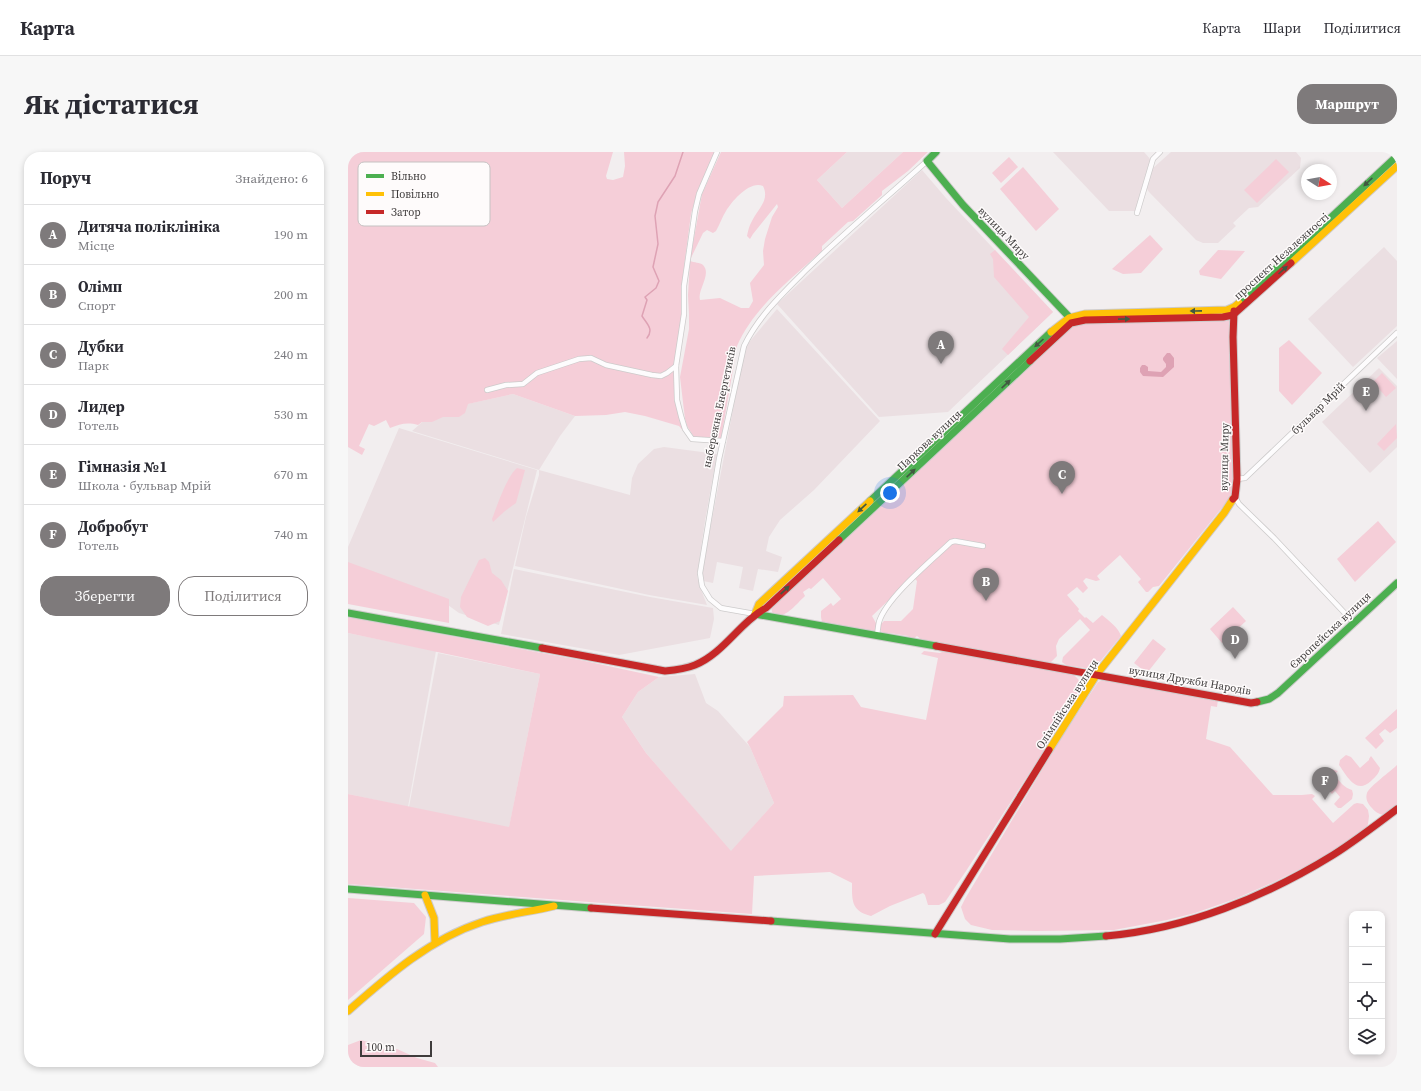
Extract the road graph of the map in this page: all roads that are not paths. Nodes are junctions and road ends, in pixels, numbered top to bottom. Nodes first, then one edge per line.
1 (718, 152) edge
2 (936, 152) edge
3 (1160, 152) edge
4 (1397, 156) edge
5 (927, 161) junction
6 (1397, 166) edge
7 (1137, 213) dead end
8 (1234, 307) junction
9 (1233, 315) junction
10 (1072, 320) junction
11 (1397, 333) edge
12 (676, 366) junction
13 (487, 390) dead end
14 (722, 442) junction
15 (1237, 478) junction
16 (1235, 497) junction
17 (983, 546) dead end
18 (1397, 583) edge
19 (348, 613) edge
20 (754, 614) junction
21 (1354, 623) junction
22 (877, 634) junction
23 (1097, 674) junction
24 (1278, 693) joint
25 (1397, 809) edge
26 (348, 889) edge
27 (425, 895) junction
28 (560, 905) junction
29 (935, 934) junction
30 (435, 943) junction
31 (348, 1011) edge

1 - 12 street
2 - 5 street, набережна Енергетиків
3 - 7 street
4 -> 8 street, проспект Незалежності
5 - 10 street, вулиця Миру
5 - 14 street, набережна Енергетиків
9 -> 6 street, проспект Незалежності
8 - 9 street, вулиця Миру
8 -> 10 street
10 -> 9 street
9 - 15 street, вулиця Миру
10 - 20 street, Паркова вулиця
11 - 15 street, бульвар Мрій
12 - 13 street
12 - 14 street
14 - 20 street, набережна Енергетиків
15 - 16 street, вулиця Миру
16 - 21 street, вулиця Миру
16 - 23 street, Олімпійська вулиця
17 - 22 street
18 - 21 street, Європейська вулиця
19 - 20 street, Паркова вулиця
20 - 22 street
21 - 24 street, Європейська вулиця
22 - 23 street
23 - 24 street, вулиця Дружби Народів
23 - 29 street, Олімпійська вулиця
25 - 29 street
26 - 27 street
27 - 28 street
27 - 30 street
28 - 29 street
28 - 30 street
30 - 31 street

